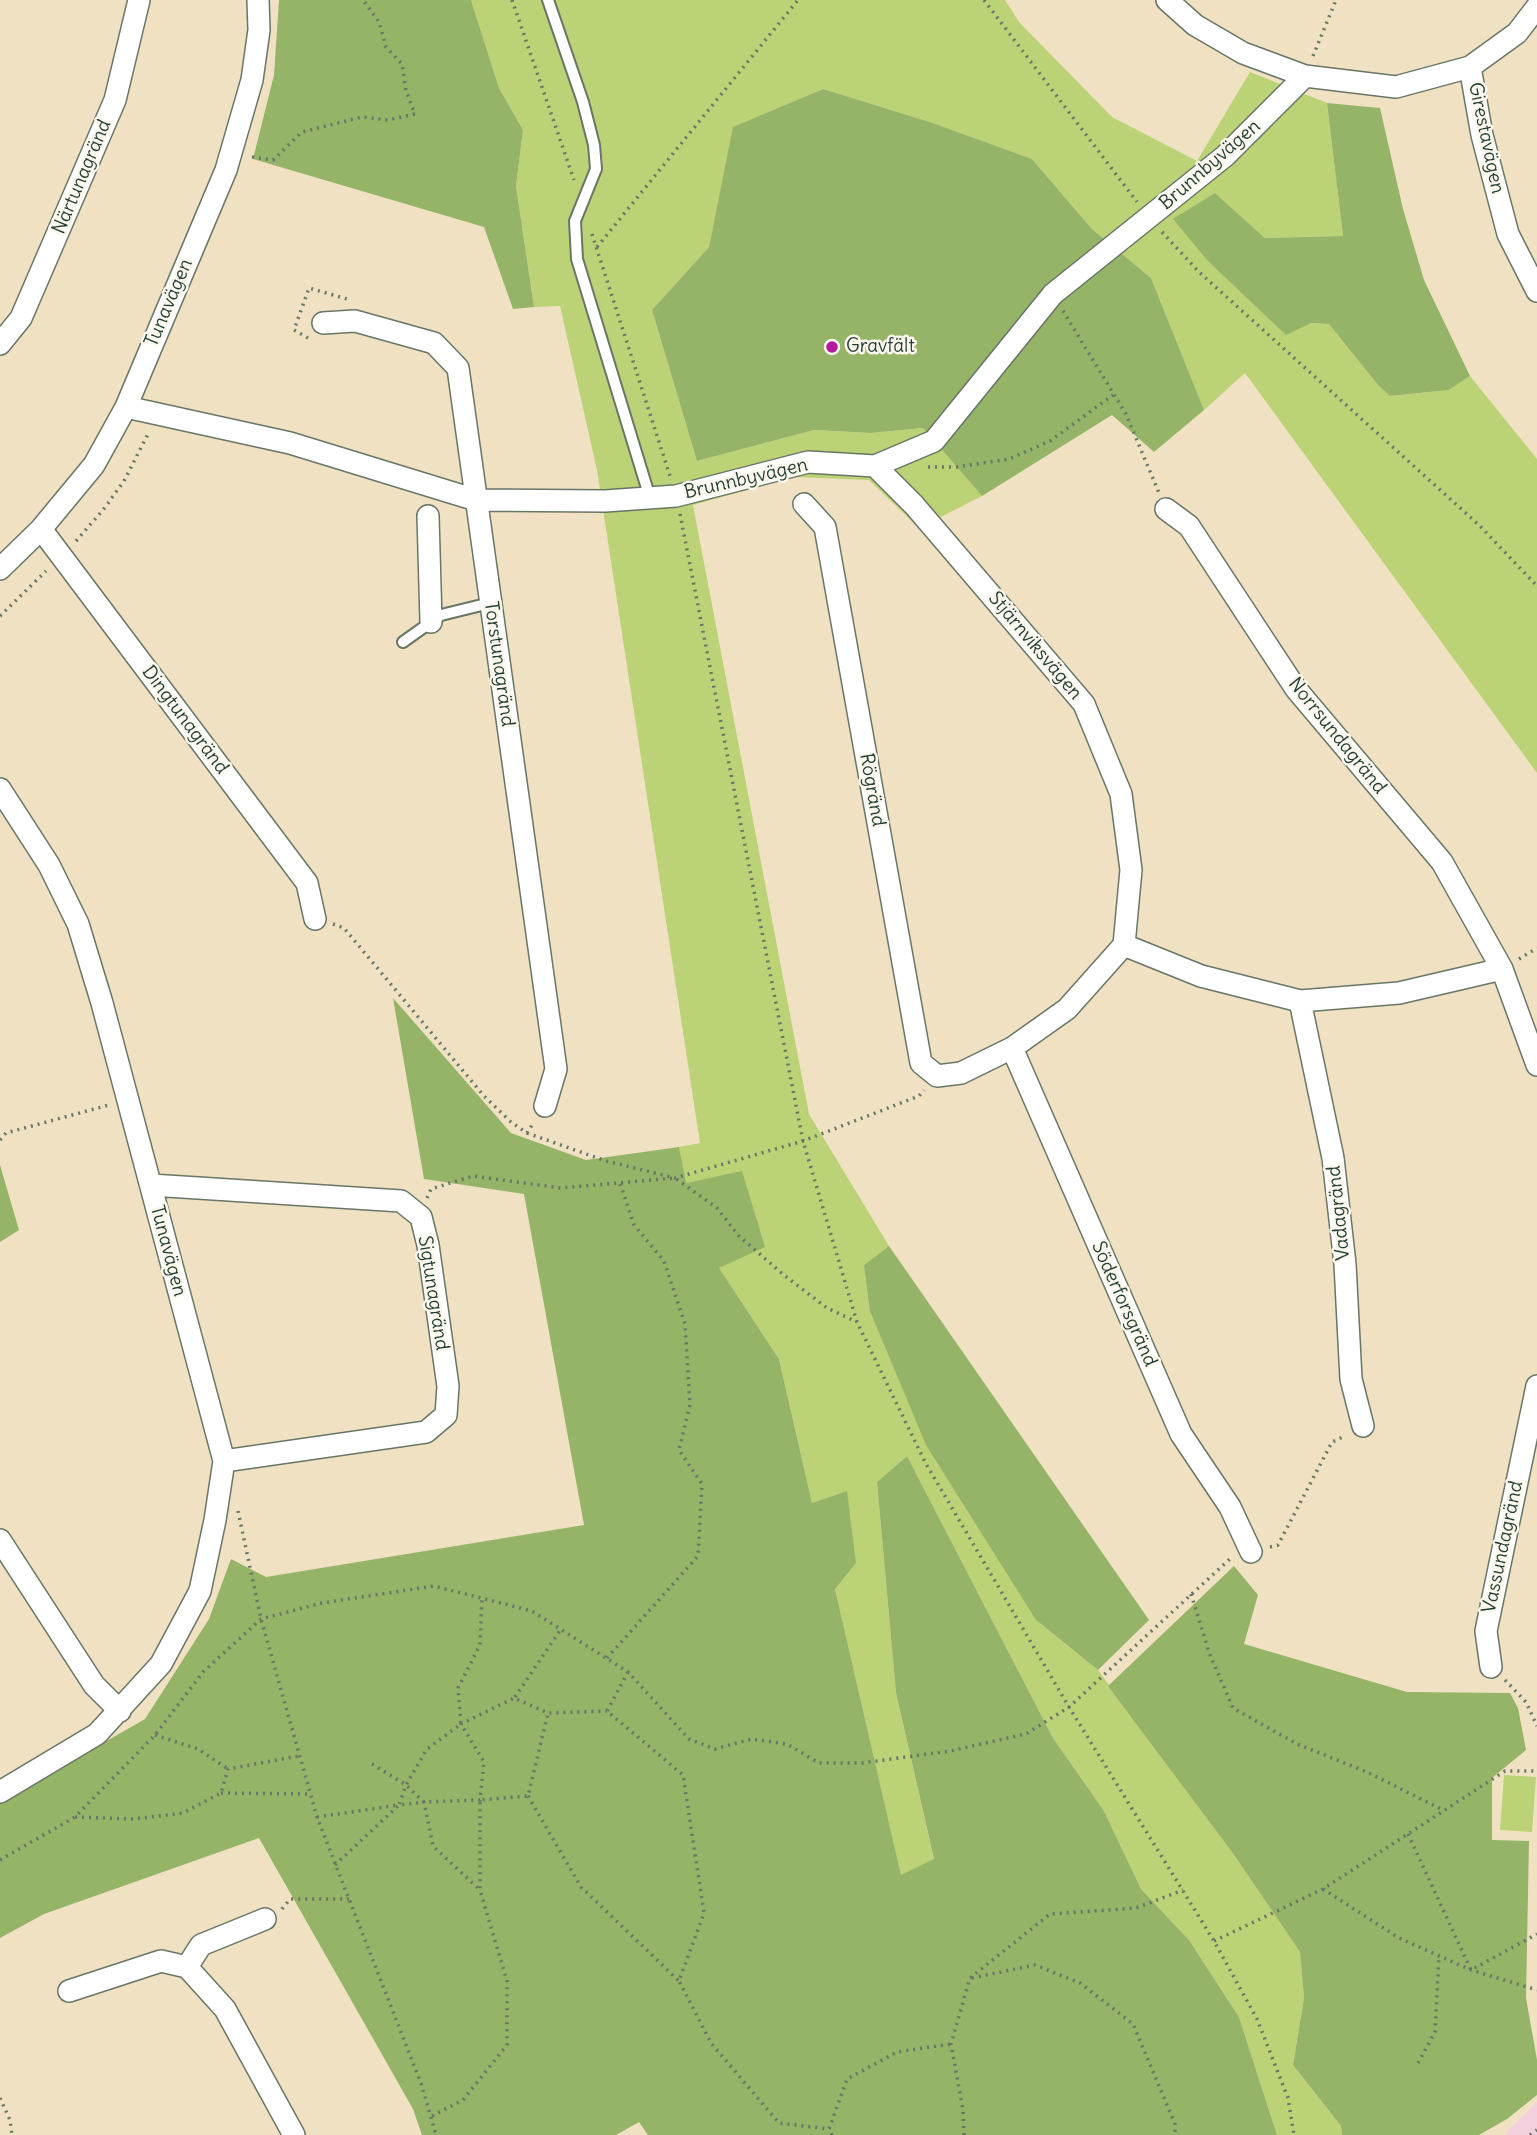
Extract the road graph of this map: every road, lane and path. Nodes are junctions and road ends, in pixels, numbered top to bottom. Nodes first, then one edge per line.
1 (139, 0) edge
2 (258, 0) edge
3 (363, 0) edge
4 (512, 0) edge
5 (548, 0) edge
6 (798, 0) edge
7 (984, 0) edge
8 (1167, 0) edge
9 (1336, 0) edge
10 (1537, 7) edge
11 (1470, 67) junction
12 (1305, 76) junction
13 (230, 154) junction
14 (582, 205) junction
15 (1150, 218) junction
16 (597, 247) junction
17 (1537, 291) edge
18 (1053, 294) junction
19 (349, 300) dead end
20 (318, 331) joint
21 (0, 344) edge
22 (1113, 395) junction
23 (125, 407) junction
24 (156, 414) junction
25 (875, 466) junction
26 (916, 467) dead end
27 (676, 496) junction
28 (650, 498) junction
29 (476, 500) junction
30 (804, 504) dead end
31 (1166, 509) joint
32 (428, 516) dead end
33 (41, 529) junction
34 (62, 556) junction
35 (0, 569) edge
36 (1537, 586) edge
37 (491, 603) junction
38 (0, 616) edge
39 (431, 622) junction
40 (403, 642) dead end
41 (0, 789) edge
42 (315, 919) joint
43 (1124, 945) junction
44 (1502, 969) junction
45 (1300, 1001) junction
46 (1012, 1048) junction
47 (1537, 1065) edge
48 (937, 1076) junction
49 (128, 1100) junction
50 (545, 1106) joint
51 (527, 1133) junction
52 (0, 1140) edge
53 (803, 1141) junction
54 (675, 1178) junction
55 (620, 1183) junction
56 (150, 1185) junction
57 (421, 1217) junction
58 (858, 1322) junction
59 (1537, 1386) edge
60 (1363, 1426) joint
61 (224, 1461) junction
62 (236, 1505) dead end
63 (0, 1540) edge
64 (1251, 1552) junction
65 (1191, 1594) junction
66 (482, 1598) junction
67 (261, 1619) junction
68 (561, 1629) junction
69 (607, 1658) junction
70 (1491, 1667) joint
71 (628, 1672) junction
72 (514, 1698) junction
73 (1069, 1707) junction
74 (120, 1711) junction
75 (607, 1711) junction
76 (548, 1713) junction
77 (461, 1724) junction
78 (1537, 1726) edge
79 (155, 1735) junction
80 (299, 1756) junction
81 (372, 1764) dead end
82 (228, 1769) junction
83 (1537, 1771) edge
84 (407, 1785) junction
85 (0, 1793) edge
86 (221, 1793) junction
87 (310, 1794) junction
88 (528, 1796) junction
89 (480, 1800) junction
90 (424, 1802) junction
91 (399, 1805) junction
92 (1443, 1810) junction
93 (317, 1816) junction
94 (75, 1817) junction
95 (1408, 1833) junction
96 (0, 1860) edge
97 (335, 1866) junction
98 (1323, 1889) junction
99 (1183, 1890) junction
100 (480, 1891) junction
101 (349, 1899) junction
102 (265, 1919) joint
103 (1537, 1934) edge
104 (1214, 1941) junction
105 (1439, 1956) junction
106 (187, 1967) junction
107 (1471, 1970) junction
108 (970, 1978) junction
109 (679, 1981) junction
110 (1537, 1990) edge
111 (69, 1991) dead end
112 (951, 2044) junction
113 (1418, 2063) dead end
114 (0, 2098) edge
115 (431, 2116) junction
116 (829, 2129) junction
117 (1537, 2130) edge
118 (12, 2135) edge
119 (294, 2135) edge
120 (436, 2135) edge
121 (832, 2135) edge
122 (964, 2135) edge
123 (1175, 2135) edge
124 (1294, 2135) edge
125 (1530, 2135) edge

1 - 21 street, Närtunagränd
2 - 13 street, Tunavägen
3 - 13 path
4 - 14 path
5 - 14 lane
6 - 16 path
7 - 15 path
8 - 12 street
9 - 12 path
10 - 11 street, Girestavägen
11 - 12 street
11 - 17 street, Girestavägen
12 - 15 street, Brunnbyvägen
13 - 23 street, Tunavägen
14 - 16 path
14 - 28 lane
15 - 18 street, Brunnbyvägen
15 - 36 path
16 - 27 path
18 - 22 path
18 - 25 street, Brunnbyvägen
19 - 20 path
20 - 29 street, Torstunagränd
22 - 26 path
22 - 31 path
23 - 24 street, Brunnbyvägen
23 - 33 street, Tunavägen
24 - 29 street, Brunnbyvägen
24 - 34 path
25 - 27 street, Brunnbyvägen
25 - 43 street, Stjärnviksvägen
27 - 28 street, Brunnbyvägen
27 - 53 path
28 - 29 street, Brunnbyvägen
29 - 37 street, Torstunagränd
30 - 48 street, Rögränd
31 - 44 street, Norrsundagränd
32 - 39 street
33 - 34 street, Dingtunagränd
33 - 35 street, Tunavägen
34 - 38 path
34 - 42 street, Dingtunagränd
37 - 39 lane
37 - 50 street, Torstunagränd
39 - 40 lane
41 - 49 street, Tunavägen
42 - 51 path
43 - 45 street
43 - 46 street
44 - 45 street
44 - 47 street
45 - 60 street, Vadagränd
46 - 48 street
46 - 64 street, Söderforsgränd
48 - 53 path
49 - 52 path
49 - 56 street, Tunavägen
50 - 51 path
51 - 54 path
53 - 54 path
53 - 58 path
54 - 55 path
54 - 58 path
55 - 57 path
55 - 69 path
56 - 57 street, Sigtunagränd
56 - 61 street, Tunavägen
57 - 61 street, Sigtunagränd
58 - 73 path
59 - 70 street, Vassundagränd
60 - 64 path
61 - 74 street, Tunavägen
62 - 67 path
63 - 74 street
64 - 65 path
65 - 73 path
65 - 92 path
66 - 67 path
66 - 68 path
66 - 77 path
67 - 79 path
67 - 80 path
68 - 69 path
68 - 72 path
69 - 71 path
70 - 78 path
71 - 73 path
71 - 75 path
72 - 76 path
72 - 77 path
73 - 99 path
74 - 85 street, Tunavägen
75 - 76 path
75 - 109 path
76 - 88 path
77 - 84 path
77 - 89 path
79 - 82 path
79 - 94 path
80 - 82 path
80 - 87 path
81 - 84 path
82 - 86 path
83 - 92 path
84 - 90 path
84 - 91 path
86 - 87 path
86 - 94 path
87 - 93 path
88 - 89 path
88 - 109 path
89 - 90 path
89 - 100 path
90 - 91 path
90 - 100 path
91 - 93 path
91 - 97 path
92 - 95 path
93 - 97 path
94 - 96 path
95 - 98 path
95 - 107 path
97 - 101 path
98 - 104 path
98 - 105 path
99 - 104 path
99 - 108 path
100 - 115 path
101 - 102 path
101 - 115 path
102 - 106 street
103 - 107 path
104 - 124 path
105 - 107 path
105 - 113 path
106 - 111 street
106 - 119 street
107 - 110 path
108 - 112 path
108 - 123 path
109 - 116 path
112 - 116 path
112 - 122 path
114 - 118 path
115 - 120 path
116 - 121 path
117 - 125 path

